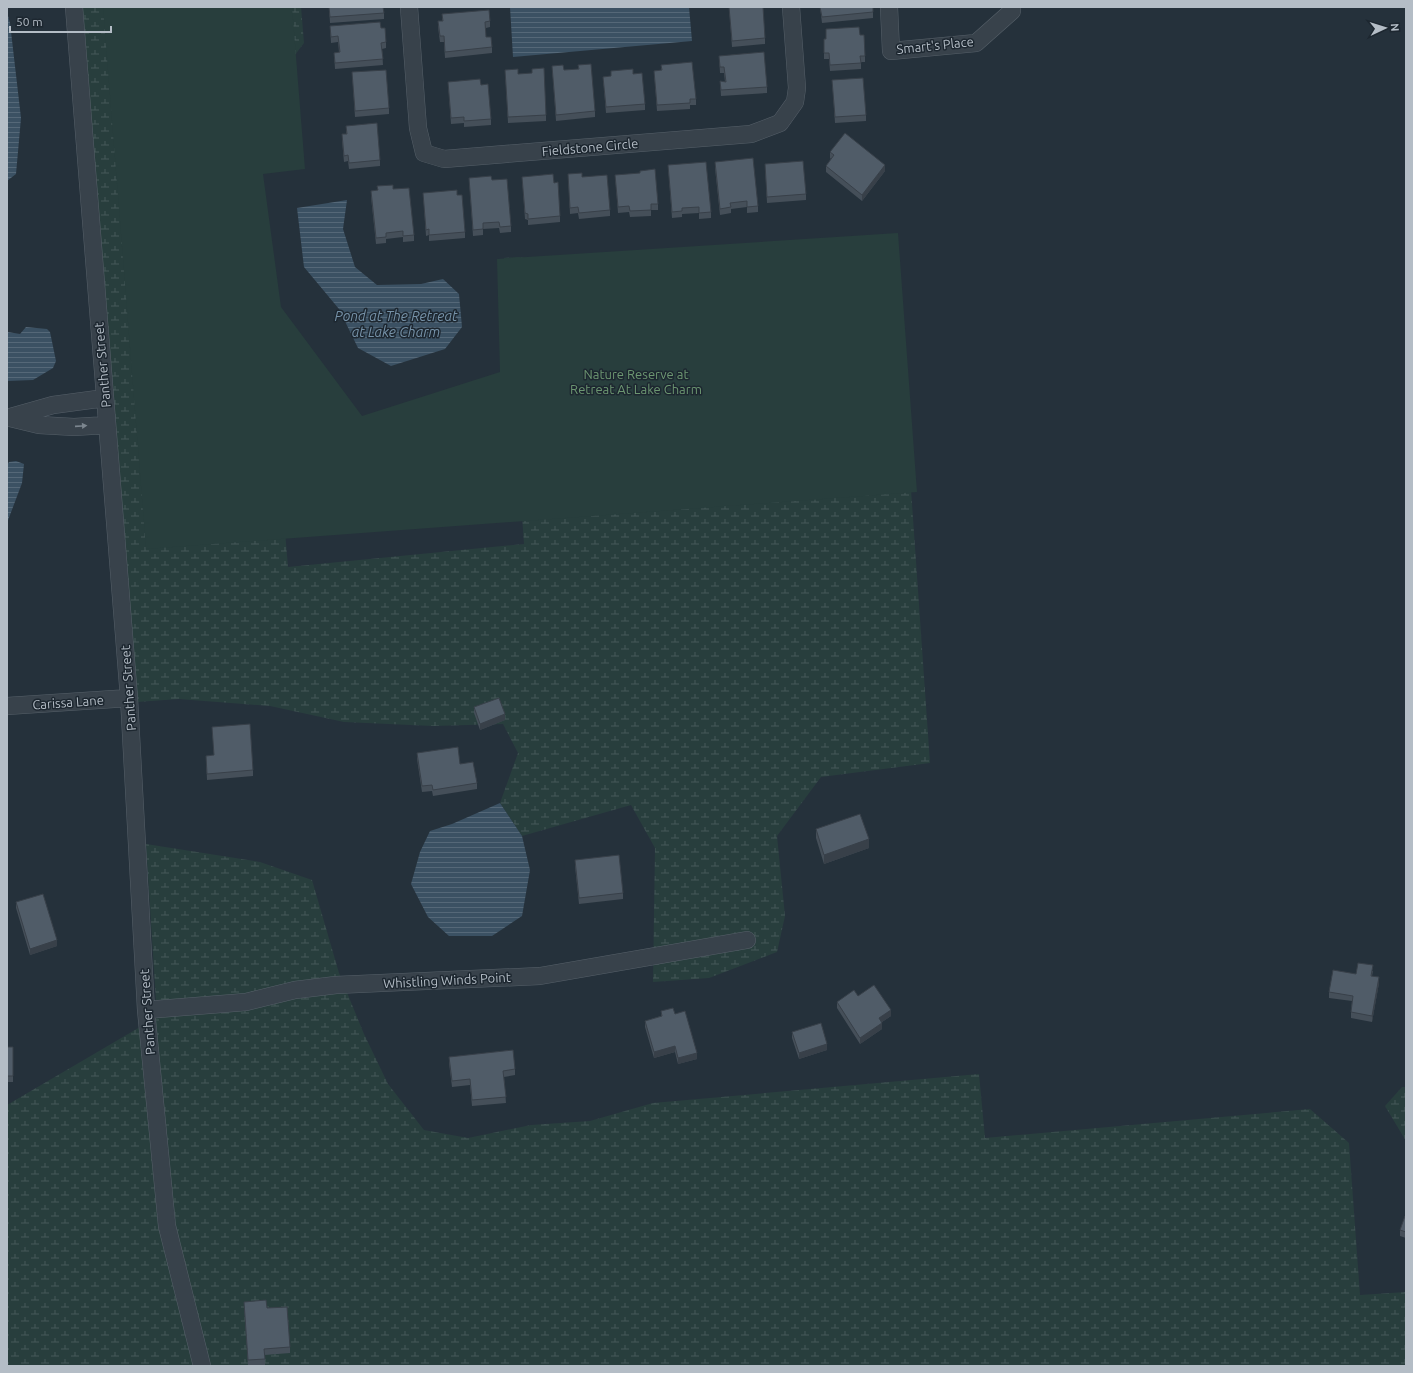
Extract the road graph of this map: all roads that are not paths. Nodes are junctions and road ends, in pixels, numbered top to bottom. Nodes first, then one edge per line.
1 (74, 7) edge
2 (409, 7) edge
3 (791, 7) edge
4 (889, 7) edge
5 (1012, 11) dead end
6 (105, 398) junction
7 (53, 405) junction
8 (8, 418) edge
9 (107, 425) junction
10 (54, 426) junction
11 (129, 698) junction
12 (7, 706) edge
13 (746, 940) dead end
14 (146, 1010) junction
15 (202, 1366) edge

1 - 6 street, Panther Street
2 - 3 street, Fieldstone Circle
4 - 5 street, Smart's Place
6 - 7 street
6 - 9 street, Panther Street
7 - 8 street
7 - 10 street
8 - 10 street
10 -> 9 street
9 - 11 street, Panther Street
11 - 12 street, Carissa Lane
11 - 14 street, Panther Street
13 - 14 street, Whistling Winds Point
14 - 15 street, Panther Street

